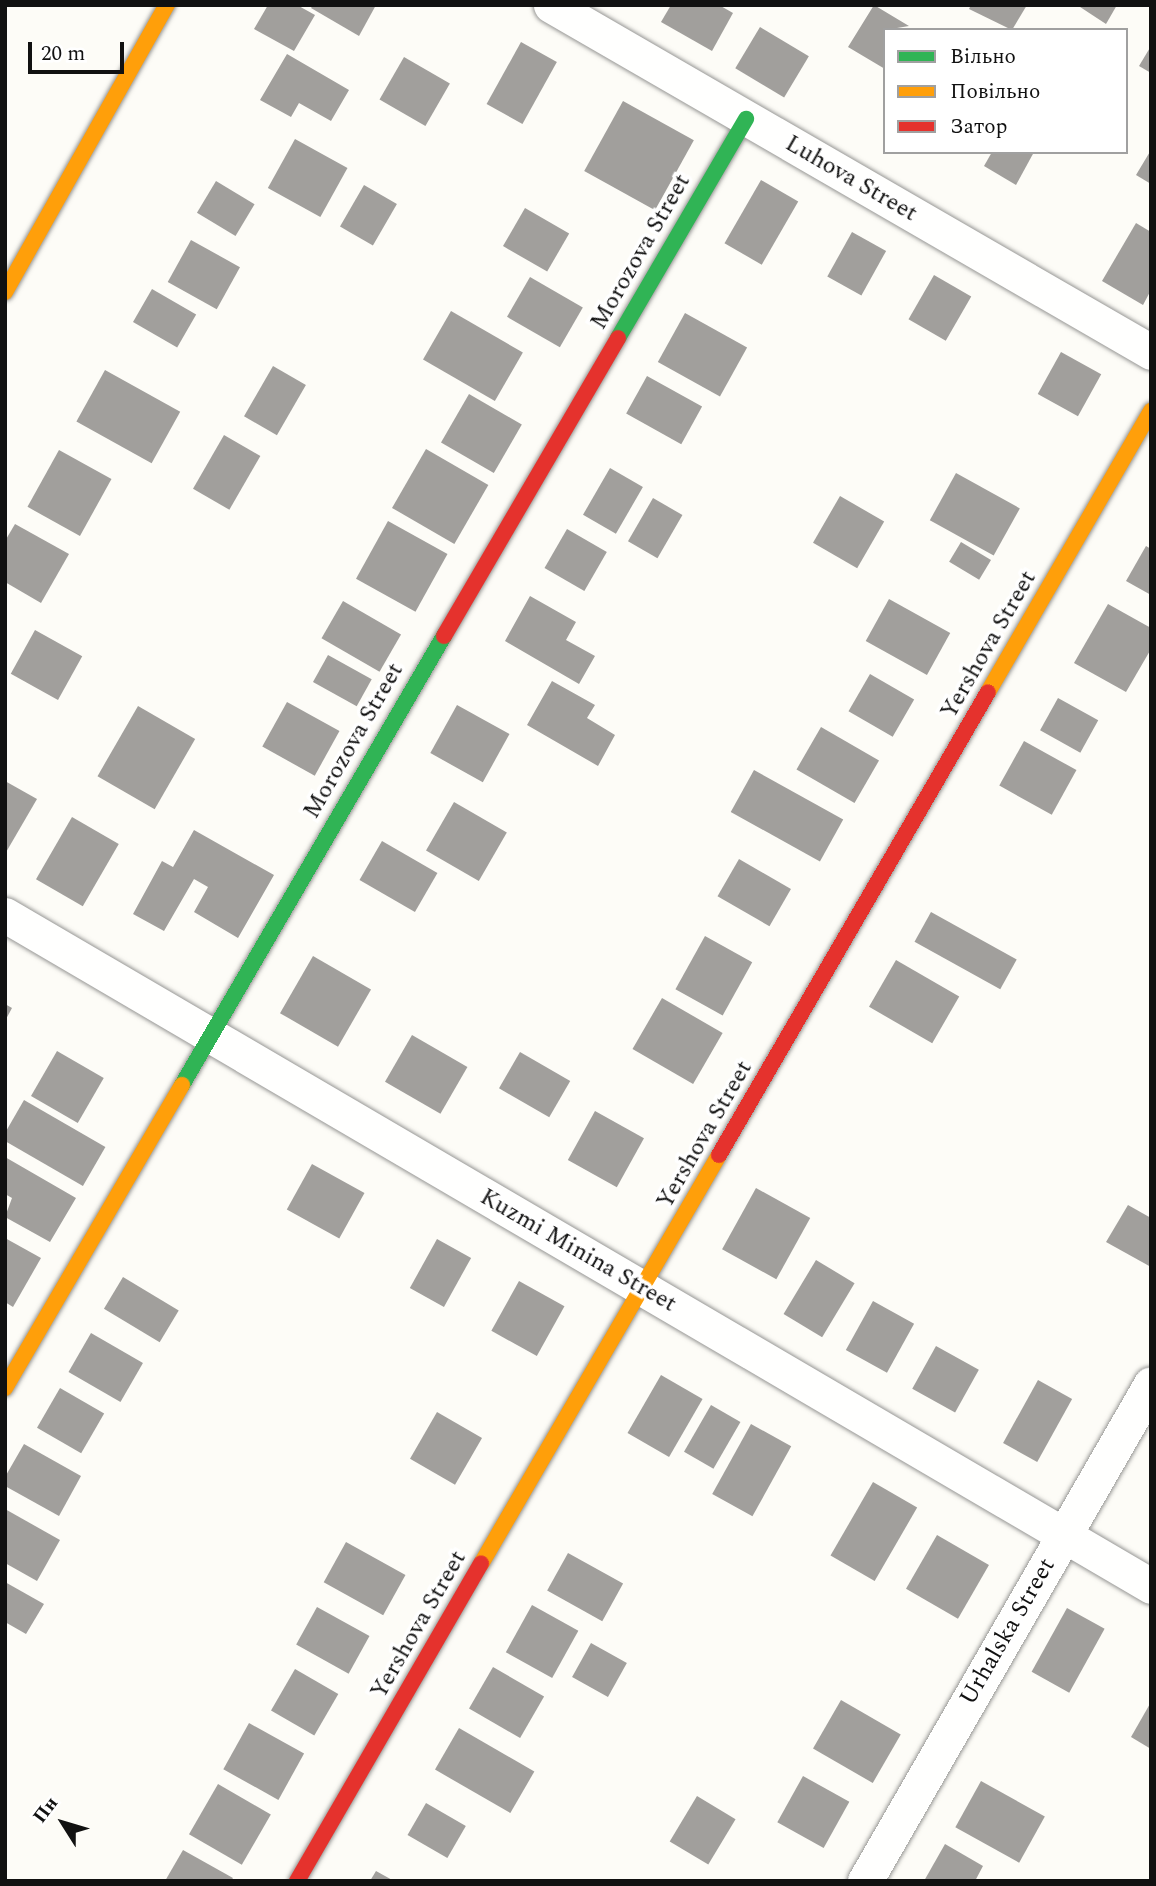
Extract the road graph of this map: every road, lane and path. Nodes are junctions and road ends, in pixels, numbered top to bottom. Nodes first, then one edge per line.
1 (167, 5) edge
2 (551, 5) edge
3 (746, 119) junction
4 (5, 292) edge
5 (1151, 352) edge
6 (1151, 411) edge
7 (5, 915) edge
8 (209, 1034) junction
9 (642, 1288) junction
10 (1151, 1384) edge
11 (5, 1388) edge
12 (1064, 1535) junction
13 (1151, 1586) edge
14 (297, 1881) edge
15 (866, 1881) edge

1 - 4 street
2 - 3 street, Luhova Street
3 - 5 street, Luhova Street
3 - 8 street, Morozova Street
6 - 9 street, Yershova Street
7 - 8 street, Kuzmi Minina Street
8 - 9 street, Kuzmi Minina Street
8 - 11 street, Morozova Street
9 - 12 street, Kuzmi Minina Street
9 - 14 street, Yershova Street
10 - 12 street, Urhalska Street
12 - 13 street, Kuzmi Minina Street
12 - 15 street, Urhalska Street

